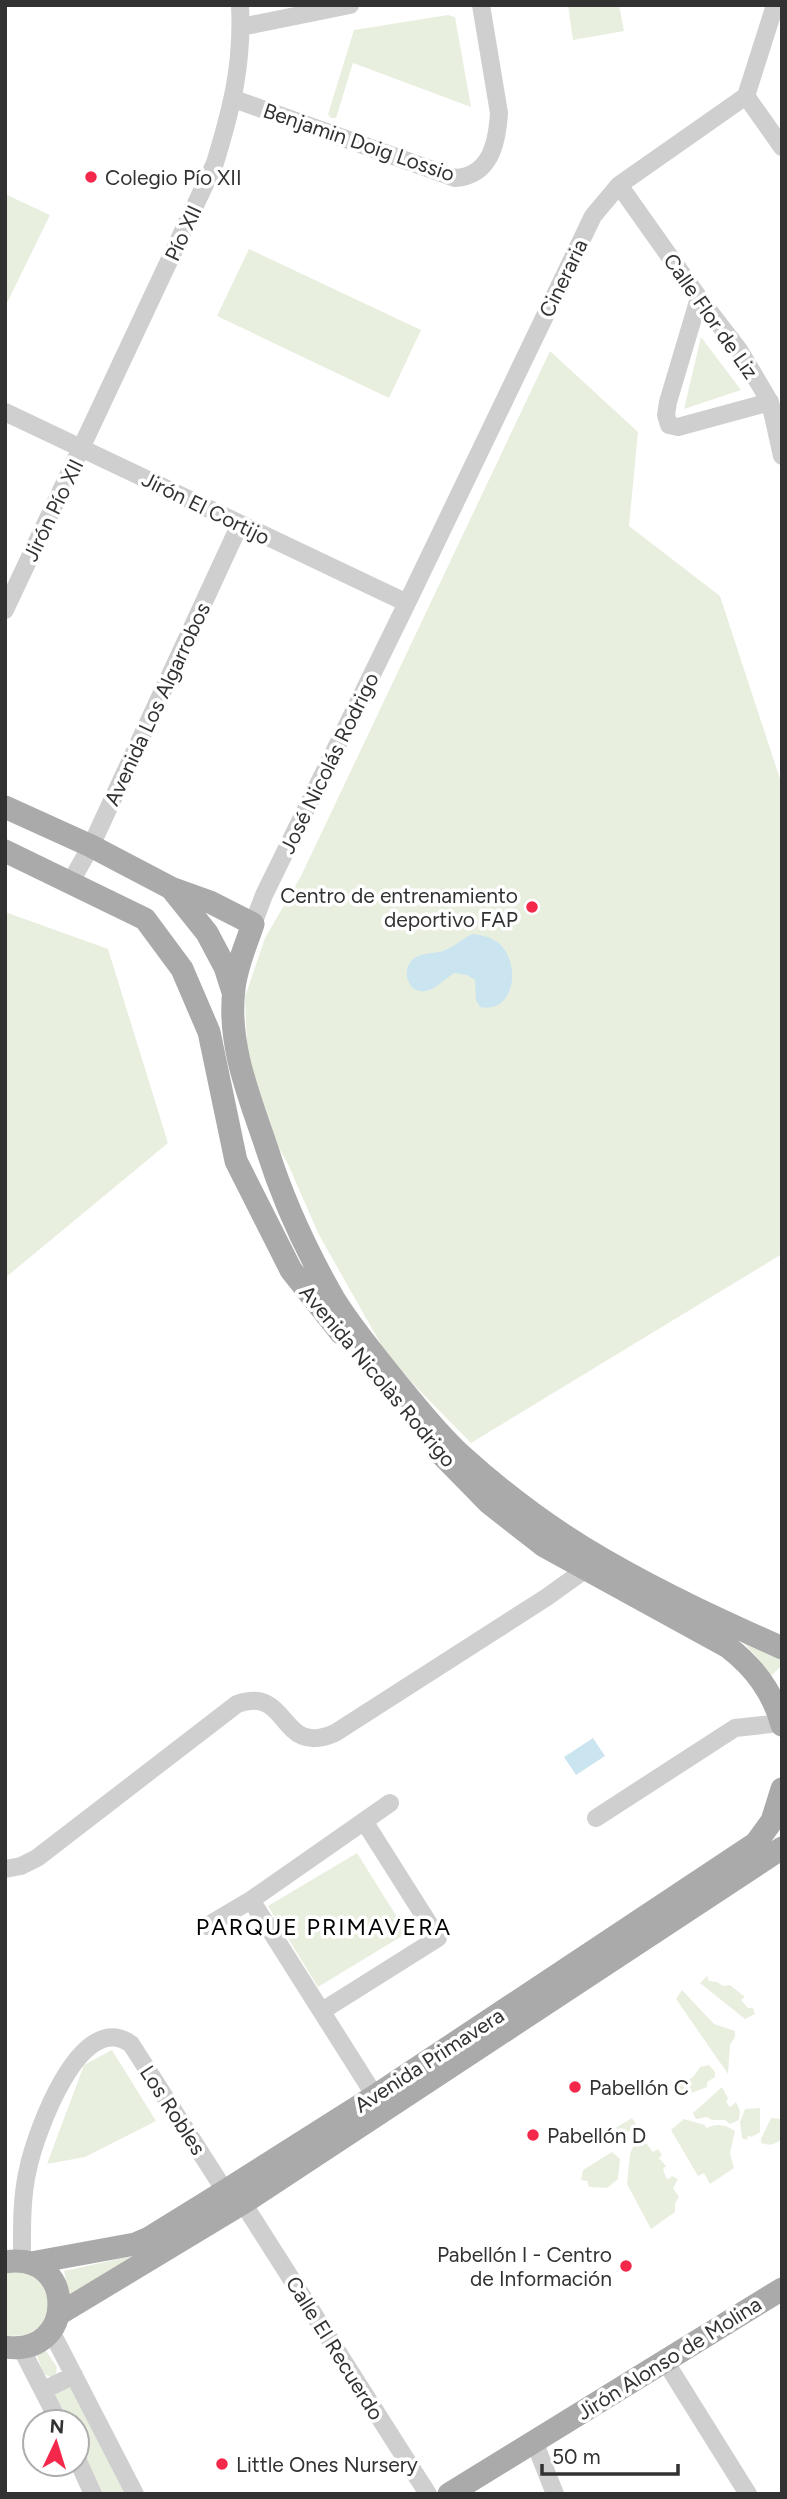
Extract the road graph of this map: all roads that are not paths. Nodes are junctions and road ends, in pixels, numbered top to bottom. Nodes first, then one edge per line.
1 (240, 5) edge
2 (350, 5) edge
3 (481, 5) edge
4 (775, 5) edge
5 (241, 27) junction
6 (746, 96) junction
7 (234, 99) junction
8 (782, 147) edge
9 (619, 185) junction
10 (699, 298) junction
11 (770, 402) junction
12 (5, 412) edge
13 (83, 448) junction
14 (782, 456) edge
15 (240, 524) junction
16 (407, 603) junction
17 (5, 610) edge
18 (5, 807) edge
19 (91, 846) junction
20 (5, 851) edge
21 (70, 883) junction
22 (171, 888) junction
23 (253, 923) junction
24 (233, 992) junction
25 (586, 1569) junction
26 (782, 1648) edge
27 (777, 1684) edge
28 (782, 1724) edge
29 (782, 1789) edge
30 (390, 1803) dead end
31 (596, 1818) dead end
32 (364, 1821) junction
33 (782, 1848) edge
34 (5, 1869) edge
35 (251, 1900) junction
36 (207, 1926) dead end
37 (322, 2011) junction
38 (376, 2096) junction
39 (234, 2197) junction
40 (19, 2262) edge
41 (782, 2289) edge
42 (55, 2322) junction
43 (9, 2347) edge
44 (664, 2361) junction
45 (74, 2375) junction
46 (44, 2390) junction
47 (52, 2408) edge
48 (534, 2441) junction
49 (86, 2478) edge
50 (93, 2494) edge
51 (135, 2494) edge
52 (428, 2494) edge
53 (449, 2494) edge
54 (555, 2494) edge
55 (748, 2494) edge

1 - 5 street, Pío XII
2 - 5 street
3 - 7 street, Benjamin Doig Lossio
4 - 6 street
5 - 7 street, Pío XII
6 - 8 street
6 - 9 street, Cineraria
7 - 13 street, Pío XII
9 - 10 street, Calle Flor de Liz
9 - 16 street, Cineraria
10 - 11 street, Calle Flor de Liz
10 - 11 street
11 - 14 street, Calle Flor de Liz
12 - 13 street, Jirón El Cortijo
13 - 15 street, Jirón El Cortijo
13 - 17 street, Jirón Pío XII
15 - 16 street, Jirón El Cortijo
15 - 19 street, Avenida Los Algarrobos
16 - 23 street, José Nicolás Rodrigo
18 - 19 main road
19 - 21 street, Avenida Los Algarrobos
19 - 22 main road
20 - 21 main road, Avenida Nicolàs Rodrigo
21 - 25 main road, Avenida Nicolàs Rodrigo
22 - 23 main road
22 - 24 main road
23 - 24 main road, Avenida Nicolàs Rodrigo
24 - 26 main road, Avenida Nicolàs Rodrigo
25 - 27 main road, Avenida Nicolàs Rodrigo
25 - 34 street
27 - 28 main road
28 - 31 street
29 - 38 main road, Avenida Primavera
30 - 32 street
32 - 35 street
32 - 37 street
33 - 39 main road, Avenida Primavera
35 - 36 street
35 - 37 street
37 - 38 street
38 - 39 main road, Avenida Primavera
39 - 40 main road, Avenida Primavera
39 - 40 street, Los Robles
39 - 42 main road, Avenida Primavera
39 - 52 street, Calle El Recuerdo
40 - 42 main road
41 - 44 main road, Jirón Alonso de Molina
42 - 43 main road, Avenida Primavera
42 - 45 street
43 - 46 street
44 - 48 main road, Jirón Alonso de Molina
44 - 55 street
45 - 46 street
45 - 51 street
46 - 47 street
48 - 53 main road, Jirón Alonso de Molina
48 - 54 street
49 - 50 street

